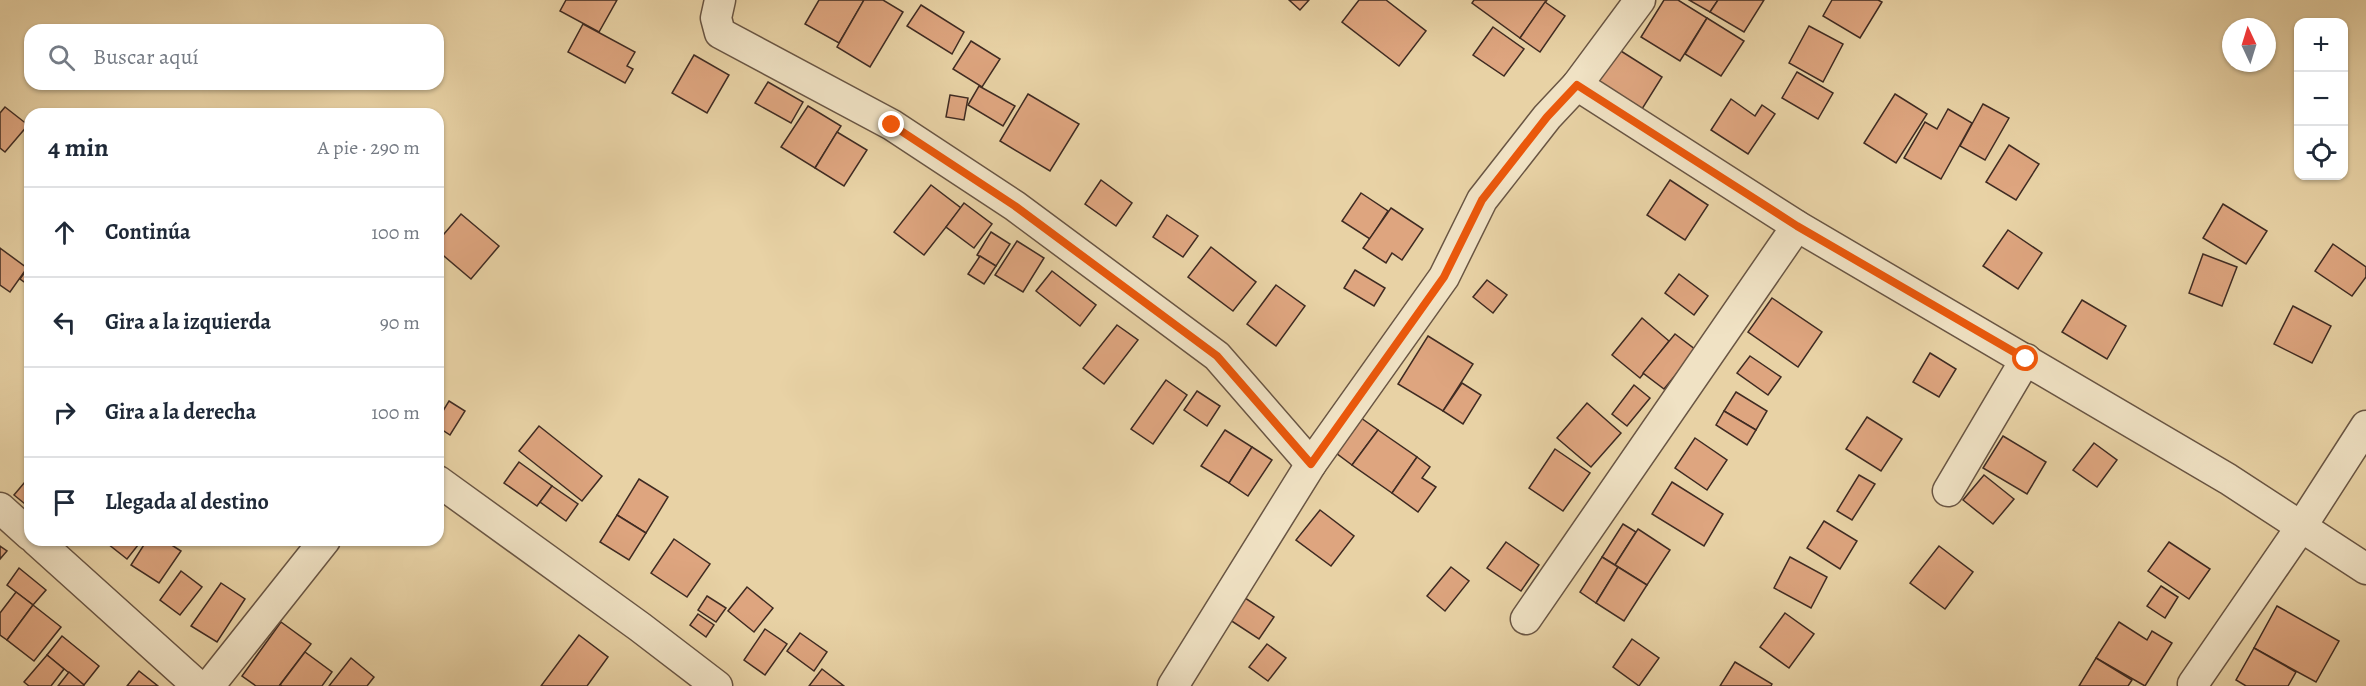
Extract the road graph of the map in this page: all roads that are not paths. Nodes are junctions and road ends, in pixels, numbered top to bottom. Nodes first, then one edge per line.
1 (720, 0) edge
2 (1640, 0) edge
3 (1577, 85) junction
4 (1797, 226) junction
5 (2026, 359) junction
6 (2366, 426) edge
7 (1311, 464) junction
8 (444, 485) edge
9 (1948, 491) dead end
10 (0, 508) edge
11 (2301, 527) junction
12 (24, 530) edge
13 (43, 546) edge
14 (320, 546) edge
15 (2366, 569) edge
16 (1526, 619) dead end
17 (2193, 684) dead end
18 (198, 686) edge
19 (209, 686) edge
20 (717, 686) edge
21 (1173, 686) edge

1 - 7 street
2 - 3 street
3 - 4 street
3 - 7 street
4 - 5 street
4 - 16 street
5 - 9 street
5 - 11 street
6 - 11 street
7 - 21 street
8 - 20 street
10 - 12 street
11 - 15 street
11 - 17 street
13 - 18 street
14 - 19 street

